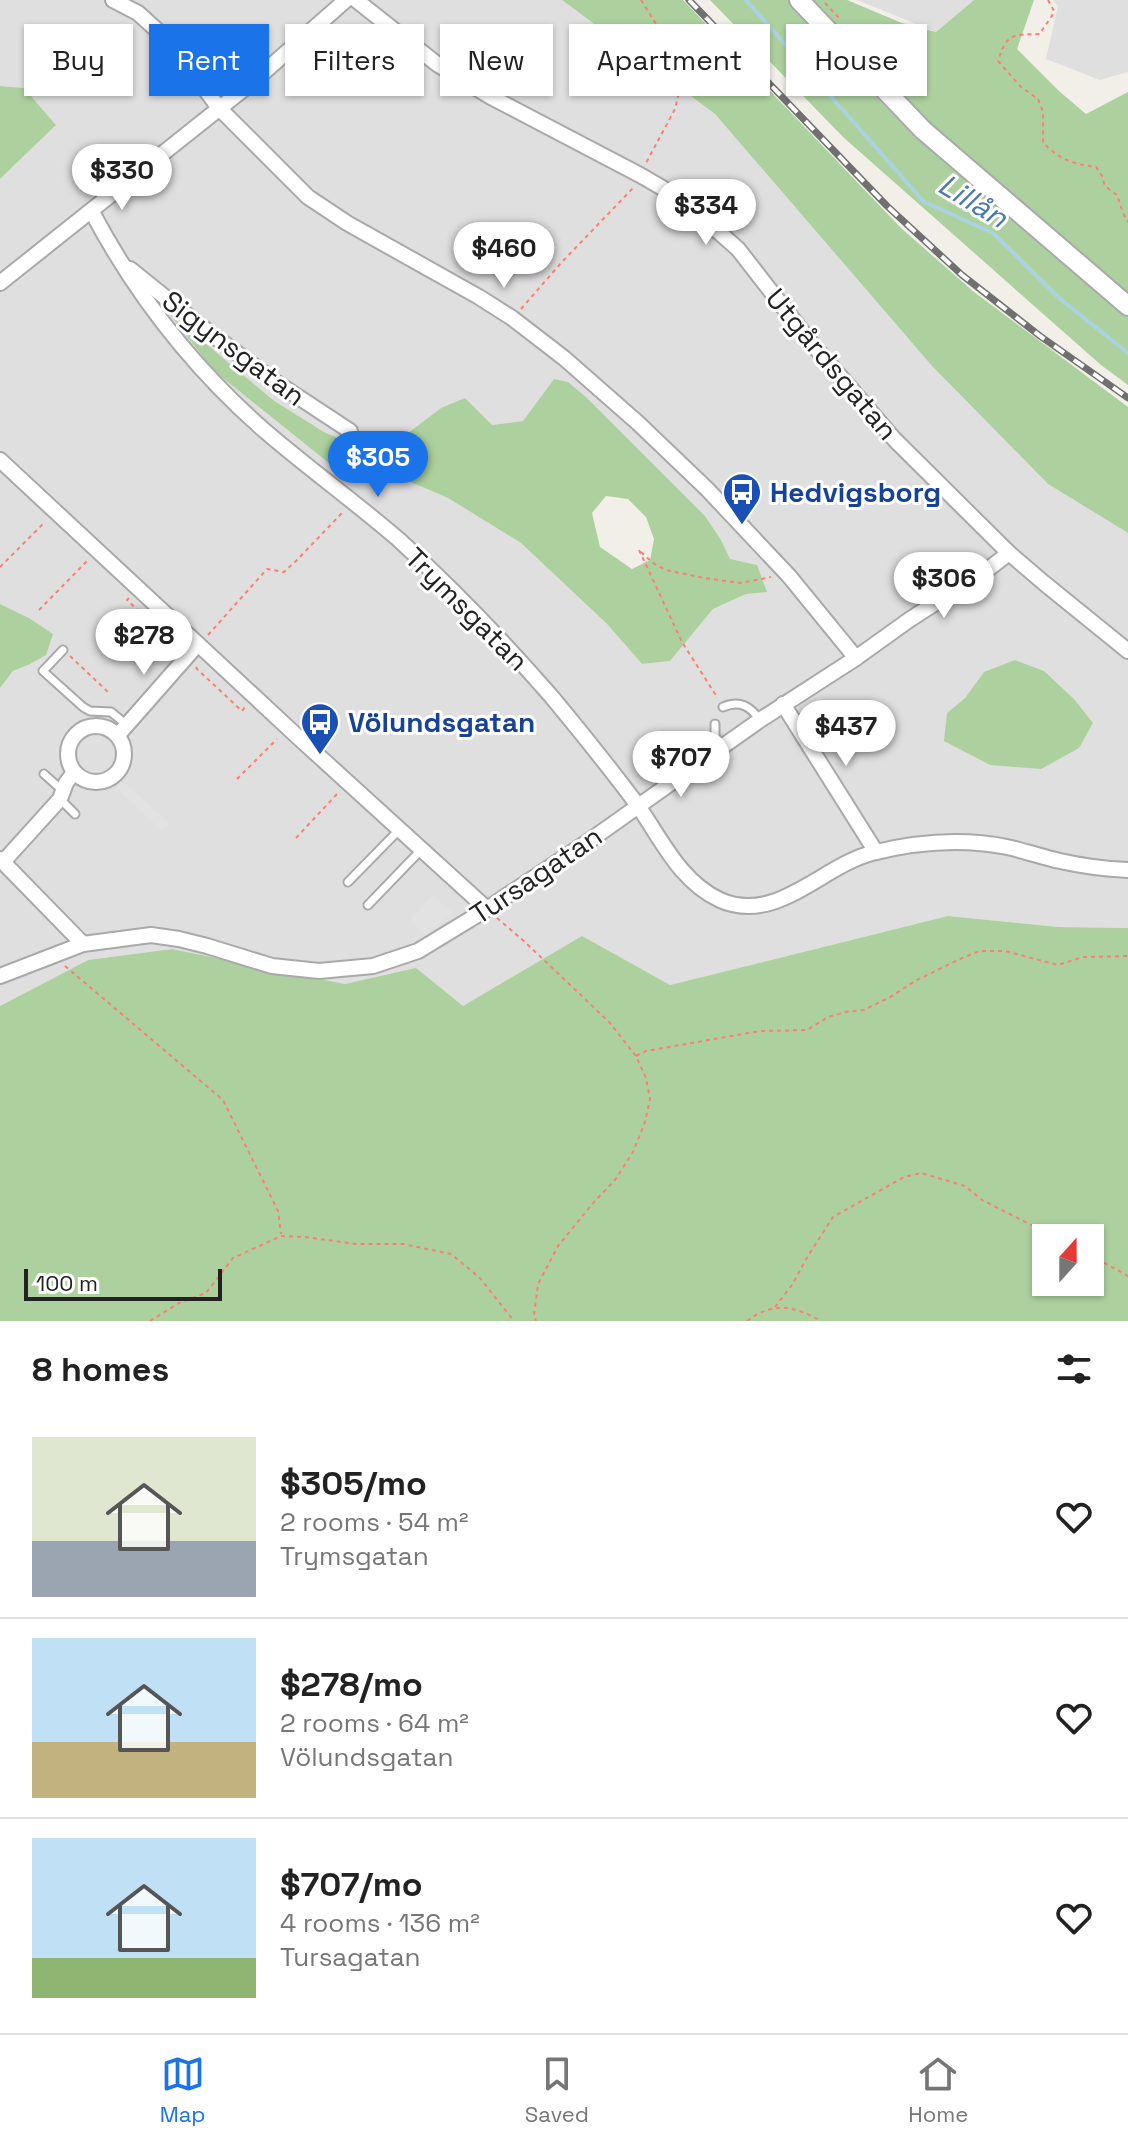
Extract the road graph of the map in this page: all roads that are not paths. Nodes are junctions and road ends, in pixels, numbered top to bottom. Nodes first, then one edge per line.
1 (113, 0) edge
2 (346, 0) edge
3 (356, 0) edge
4 (799, 0) edge
5 (219, 108) junction
6 (92, 212) junction
7 (120, 261) junction
8 (0, 283) edge
9 (1128, 306) edge
10 (350, 431) dead end
11 (0, 461) edge
12 (1009, 553) junction
13 (198, 644) junction
14 (63, 650) road end
15 (1128, 651) edge
16 (856, 658) junction
17 (783, 704) junction
18 (723, 707) road end
19 (760, 720) junction
20 (715, 724) dead end
21 (122, 730) junction
22 (720, 748) junction
23 (74, 772) junction
24 (44, 774) dead end
25 (61, 795) junction
26 (638, 806) junction
27 (75, 814) dead end
28 (399, 830) junction
29 (421, 850) junction
30 (876, 852) junction
31 (1, 861) edge
32 (1128, 870) edge
33 (348, 882) dead end
34 (368, 905) dead end
35 (487, 909) junction
36 (83, 944) junction
37 (0, 976) edge

1 - 5 street
2 - 5 street
3 - 12 street, Utgårdsgatan
4 - 9 street
5 - 6 street
5 - 16 street
6 - 7 street, Trymsgatan
6 - 8 street
7 - 10 street, Sigynsgatan
7 - 26 street, Trymsgatan
11 - 13 street
12 - 15 street, Utgårdsgatan
12 - 16 street, Tursagatan
13 - 21 street
13 - 28 street
14 - 21 lane
16 - 17 street, Tursagatan
17 - 19 street, Tursagatan
17 - 30 street
18 - 19 lane
19 - 22 street, Tursagatan
20 - 22 lane
21 - 23 street
21 - 23 street
22 - 26 street, Tursagatan
23 - 25 street
24 - 25 lane
25 - 27 lane
25 - 31 street
26 - 30 street, Trymsgatan
26 - 35 street, Tursagatan
28 - 29 street
28 - 33 lane
29 - 34 lane
29 - 35 street
30 - 32 street, Trymsgatan
31 - 36 street
35 - 36 street, Tursagatan
36 - 37 street, Tursagatan

